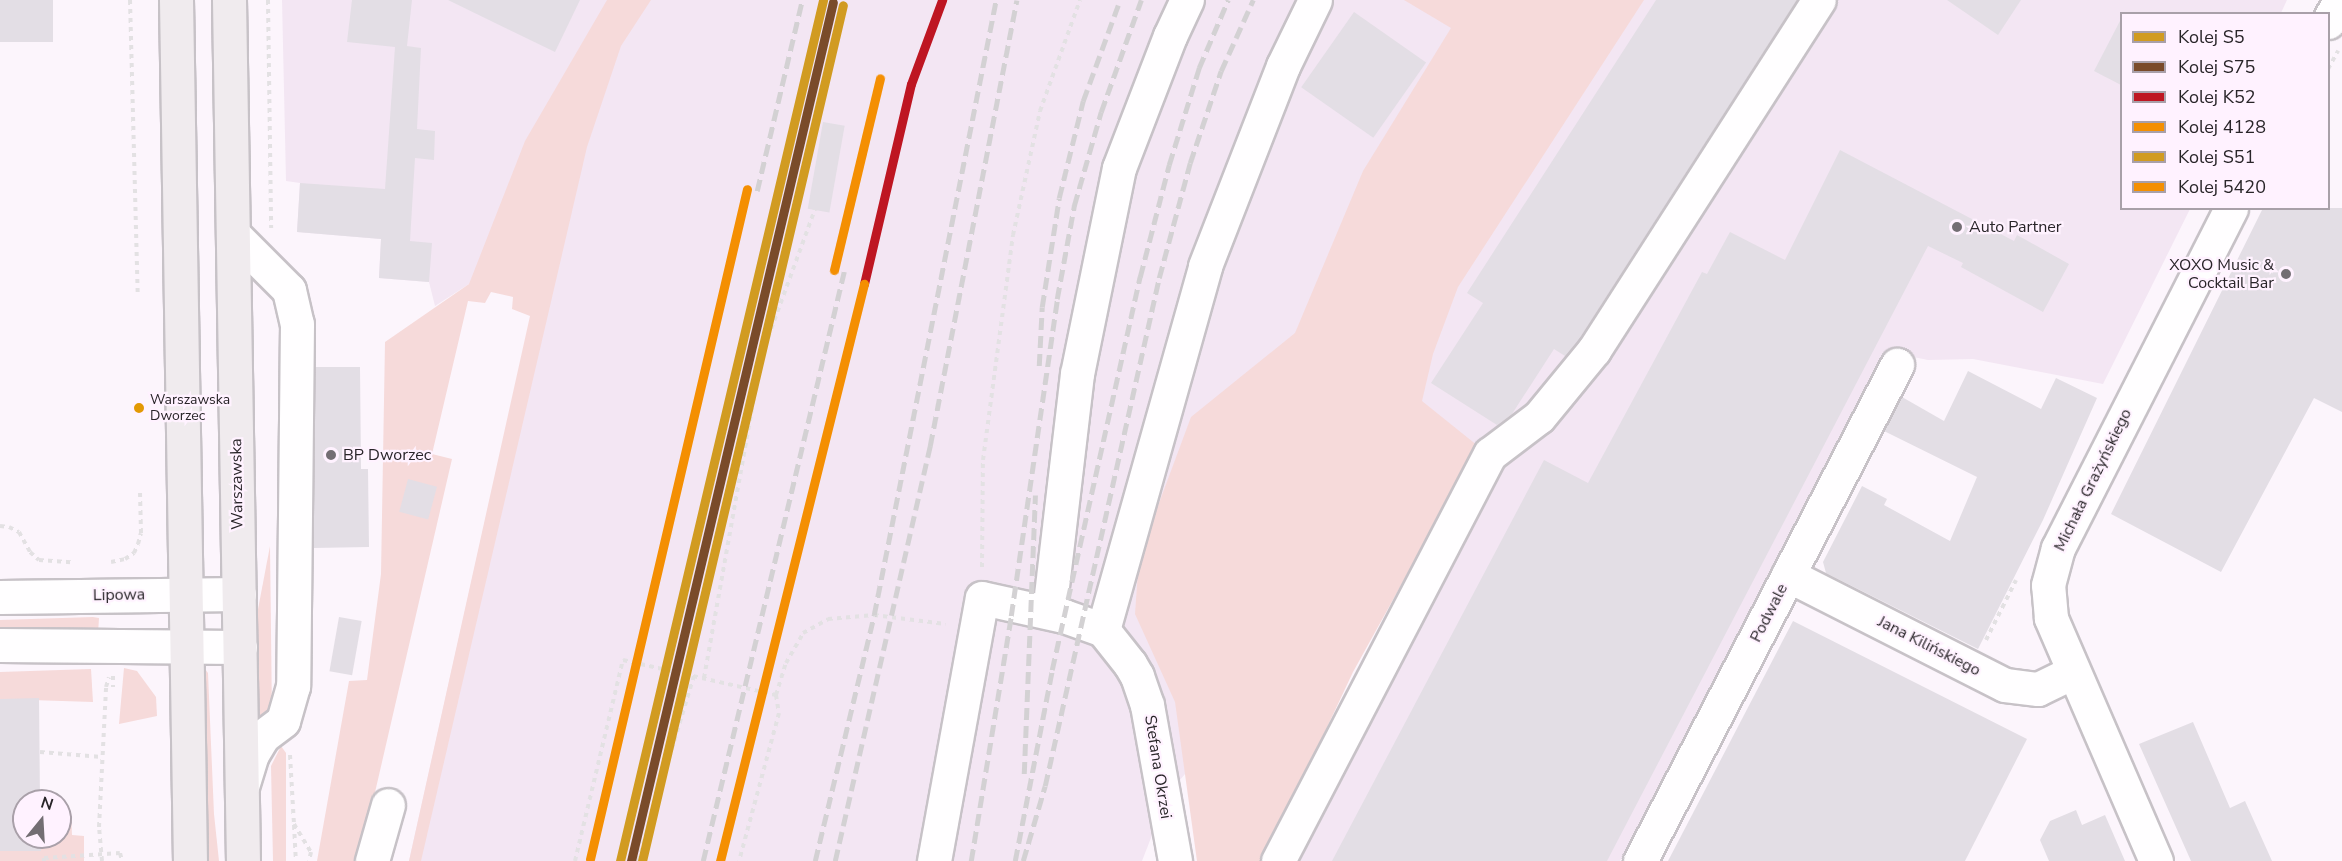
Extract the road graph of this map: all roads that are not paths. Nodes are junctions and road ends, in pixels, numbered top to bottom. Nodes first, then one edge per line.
1 (176, 0) edge
2 (229, 0) edge
3 (1187, 0) edge
4 (1316, 0) edge
5 (1819, 0) edge
6 (2340, 0) edge
7 (2330, 18) edge
8 (2230, 210) edge
9 (233, 234) junction
10 (1897, 365) dead end
11 (1788, 575) junction
12 (186, 593) junction
13 (239, 594) junction
14 (0, 597) edge
15 (1049, 612) junction
16 (1103, 630) junction
17 (0, 645) edge
18 (187, 646) junction
19 (240, 647) junction
20 (2073, 672) junction
21 (242, 788) junction
22 (388, 805) dead end
23 (190, 861) edge
24 (243, 861) edge
25 (372, 861) edge
26 (934, 861) edge
27 (1175, 861) edge
28 (1278, 861) edge
29 (1640, 861) edge
30 (2156, 861) edge

1 - 12 main road
2 - 9 main road, Warszawska
3 - 15 street
4 - 16 street
5 - 28 street
6 - 7 street
8 - 20 street, Michała Grażyńskiego
9 - 13 main road, Warszawska
9 - 21 street
10 - 11 street, Podwale
11 - 20 street, Jana Kilińskiego
11 - 29 street, Podwale
12 - 13 street, Lipowa
12 - 14 street, Lipowa
12 - 18 main road
13 - 19 main road, Warszawska
15 - 16 street
15 - 26 street
16 - 27 street, Stefana Okrzei
17 - 18 street
18 - 19 street
18 - 23 main road
19 - 21 main road, Warszawska
20 - 30 street, Michała Grażyńskiego
21 - 24 main road, Warszawska
22 - 25 street

